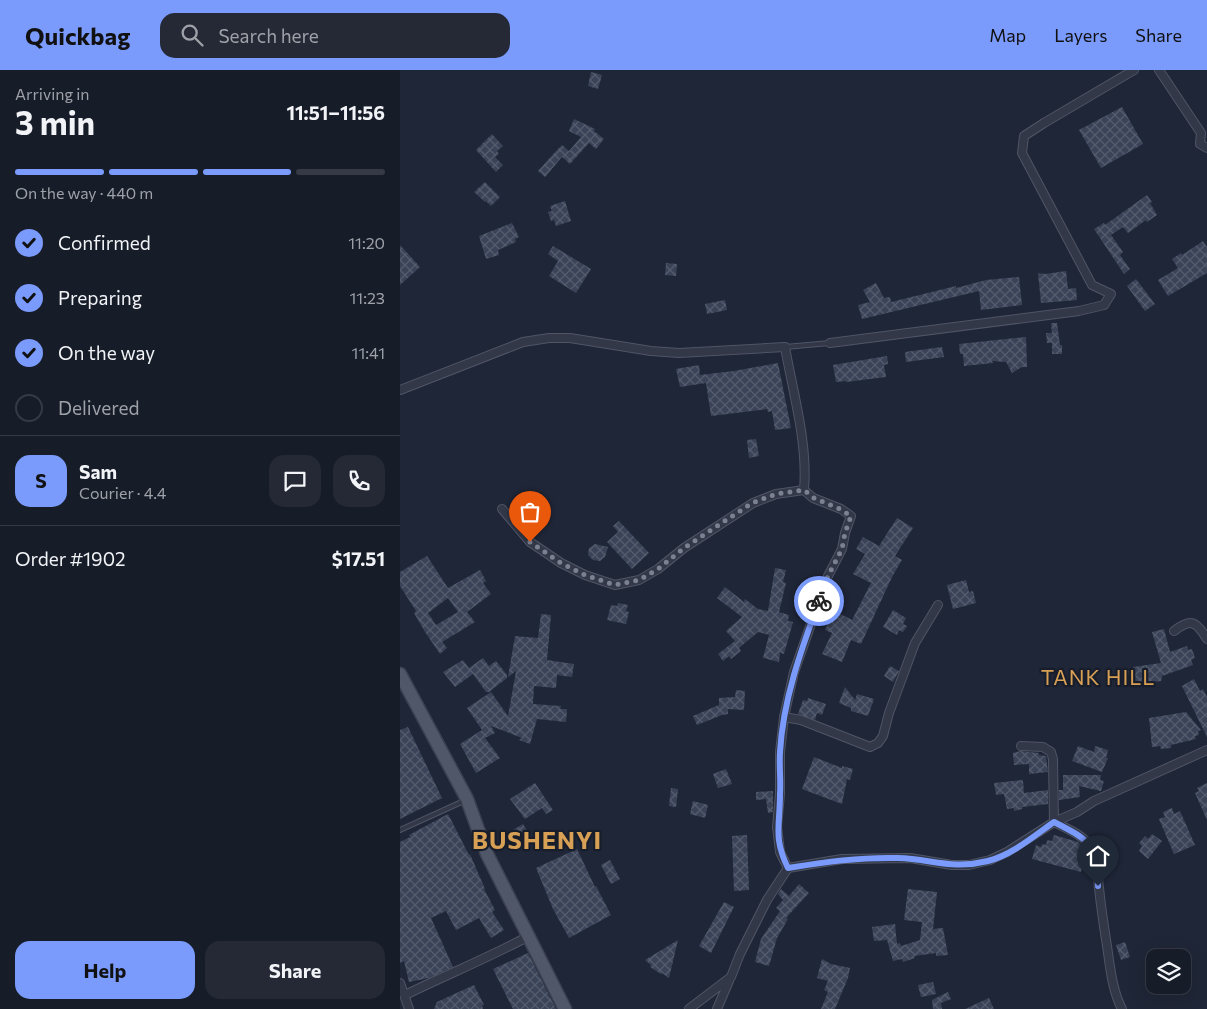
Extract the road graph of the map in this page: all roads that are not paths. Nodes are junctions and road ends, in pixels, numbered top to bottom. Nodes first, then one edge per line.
1 (1134, 70) edge
2 (1159, 70) edge
3 (1204, 132) edge
4 (1207, 148) edge
5 (830, 343) joint
6 (784, 347) junction
7 (400, 390) edge
8 (804, 490) junction
9 (502, 509) dead end
10 (938, 605) dead end
11 (1174, 630) dead end
12 (1207, 639) edge
13 (400, 674) edge
14 (784, 717) junction
15 (1021, 746) dead end
16 (1207, 750) edge
17 (467, 799) junction
18 (1054, 822) junction
19 (400, 830) edge
20 (788, 868) junction
21 (529, 936) junction
22 (731, 977) junction
23 (400, 983) edge
24 (405, 995) junction
25 (409, 1009) edge
26 (565, 1009) edge
27 (688, 1009) edge
28 (718, 1009) edge
29 (1122, 1009) edge

1 - 5 street
2 - 3 street
3 - 4 street
5 - 6 lane
6 - 7 street
6 - 8 street
8 - 9 street
8 - 14 street
10 - 14 street
11 - 12 street
13 - 17 main road
14 - 20 street
15 - 18 street
16 - 18 street
17 - 19 lane
17 - 21 main road
18 - 20 street
18 - 29 street
20 - 22 street
21 - 24 street
21 - 26 main road
22 - 27 street
22 - 28 street
23 - 24 street
24 - 25 street

